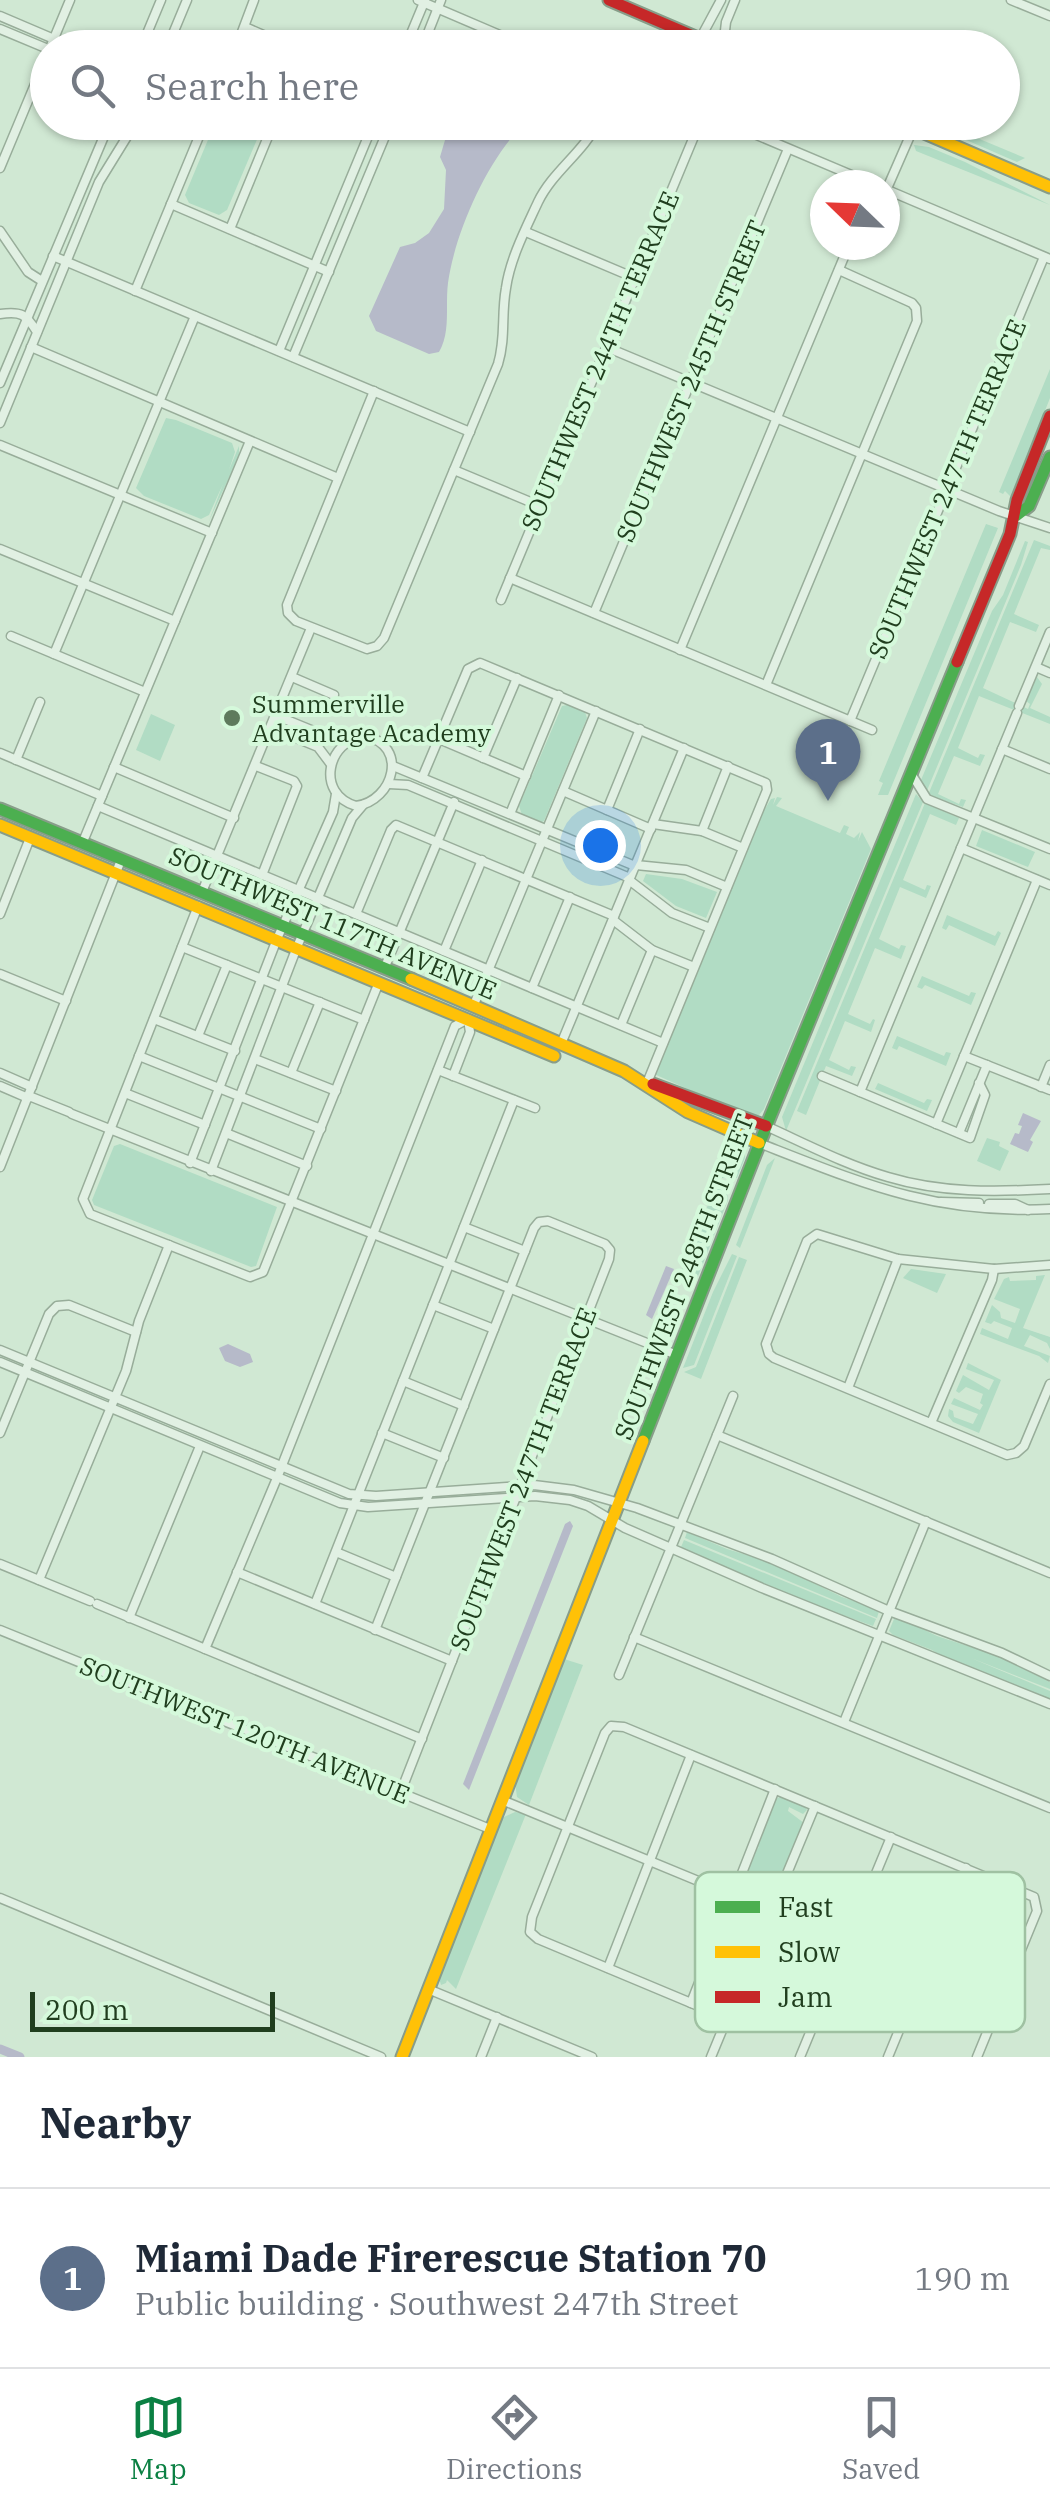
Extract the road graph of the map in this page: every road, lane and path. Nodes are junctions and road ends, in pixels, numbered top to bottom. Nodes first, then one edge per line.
1 (70, 0) edge
2 (161, 0) edge
3 (187, 0) edge
4 (254, 0) edge
5 (609, 0) edge
6 (721, 0) edge
7 (735, 0) edge
8 (1011, 0) edge
9 (422, 1) edge
10 (440, 4) edge
11 (0, 16) edge
12 (1050, 16) edge
13 (245, 27) junction
14 (0, 29) edge
15 (57, 30) edge
16 (148, 30) edge
17 (174, 30) edge
18 (244, 30) edge
19 (252, 30) edge
20 (412, 30) edge
21 (429, 30) edge
22 (493, 30) edge
23 (679, 30) edge
24 (705, 30) edge
25 (725, 30) edge
26 (30, 35) edge
27 (30, 40) edge
28 (30, 95) edge
29 (102, 140) edge
30 (125, 140) edge
31 (198, 140) edge
32 (267, 140) edge
33 (366, 140) edge
34 (383, 140) edge
35 (588, 140) edge
36 (692, 140) edge
37 (769, 140) edge
38 (909, 140) edge
39 (940, 140) edge
40 (788, 148) junction
41 (0, 168) edge
42 (840, 170) edge
43 (895, 170) edge
44 (1050, 186) edge
45 (900, 197) edge
46 (171, 204) junction
47 (230, 229) junction
48 (0, 231) edge
49 (526, 232) junction
50 (53, 256) junction
51 (1047, 258) edge
52 (843, 260) edge
53 (67, 262) junction
54 (314, 265) junction
55 (839, 270) junction
56 (328, 272) junction
57 (635, 278) junction
58 (42, 281) junction
59 (135, 291) junction
60 (0, 314) edge
61 (28, 316) junction
62 (195, 316) junction
63 (37, 332) junction
64 (30, 347) junction
65 (606, 347) junction
66 (278, 351) junction
67 (293, 357) junction
68 (691, 382) junction
69 (0, 383) edge
70 (374, 392) junction
71 (0, 394) edge
72 (10, 399) junction
73 (160, 402) junction
74 (1050, 416) edge
75 (777, 418) junction
76 (0, 423) edge
77 (470, 432) junction
78 (250, 441) junction
79 (0, 444) edge
80 (862, 454) junction
81 (1050, 457) edge
82 (454, 470) junction
83 (338, 478) junction
84 (947, 489) junction
85 (121, 496) junction
86 (540, 506) junction
87 (1016, 516) junction
88 (1050, 528) edge
89 (212, 533) junction
90 (0, 549) edge
91 (510, 578) junction
92 (84, 584) junction
93 (501, 600) dead end
94 (594, 613) junction
95 (174, 621) junction
96 (311, 628) junction
97 (1050, 632) edge
98 (12, 636) dead end
99 (680, 650) junction
100 (54, 654) junction
101 (1036, 667) junction
102 (1050, 672) edge
103 (292, 678) junction
104 (517, 678) junction
105 (766, 686) junction
106 (144, 692) junction
107 (334, 695) dead end
108 (559, 695) junction
109 (40, 702) dead end
110 (596, 711) junction
111 (276, 716) junction
112 (850, 722) junction
113 (272, 728) junction
114 (640, 730) junction
115 (872, 730) dead end
116 (439, 739) junction
117 (343, 743) junction
118 (684, 748) junction
119 (1002, 749) junction
120 (0, 753) edge
121 (483, 758) junction
122 (16, 760) junction
123 (331, 764) junction
124 (256, 766) junction
125 (393, 766) junction
126 (728, 766) junction
127 (114, 767) junction
128 (1050, 769) edge
129 (912, 775) junction
130 (526, 776) junction
131 (422, 778) junction
132 (389, 784) junction
133 (563, 791) junction
134 (458, 793) junction
135 (336, 794) junction
136 (102, 796) junction
137 (453, 804) junction
138 (363, 805) junction
139 (98, 806) junction
140 (0, 809) edge
141 (606, 810) junction
142 (510, 814) junction
143 (234, 818) junction
144 (973, 818) junction
145 (0, 825) edge
146 (652, 826) junction
147 (548, 828) junction
148 (702, 831) junction
149 (30, 838) junction
150 (542, 841) junction
151 (438, 842) junction
152 (82, 844) junction
153 (743, 848) junction
154 (961, 848) junction
155 (1050, 849) edge
156 (218, 856) junction
157 (121, 860) junction
158 (482, 860) junction
159 (635, 866) junction
160 (116, 873) junction
161 (262, 875) junction
162 (526, 879) junction
163 (630, 879) junction
164 (1037, 880) junction
165 (1050, 885) edge
166 (727, 887) junction
167 (300, 891) junction
168 (202, 892) junction
169 (570, 897) junction
170 (318, 898) junction
171 (198, 906) junction
172 (0, 914) edge
173 (356, 914) junction
174 (614, 918) junction
175 (284, 926) junction
176 (710, 928) junction
177 (400, 932) junction
178 (302, 933) junction
179 (278, 940) junction
180 (182, 947) junction
181 (297, 947) junction
182 (652, 950) junction
183 (444, 951) junction
184 (227, 965) junction
185 (694, 967) junction
186 (384, 969) junction
187 (488, 970) junction
188 (0, 974) edge
189 (261, 979) junction
190 (379, 982) junction
191 (284, 988) junction
192 (532, 988) junction
193 (66, 1001) junction
194 (320, 1002) junction
195 (576, 1006) junction
196 (470, 1013) junction
197 (154, 1019) junction
198 (364, 1020) junction
199 (620, 1025) junction
200 (198, 1036) junction
201 (663, 1043) junction
202 (561, 1044) junction
203 (235, 1051) junction
204 (139, 1056) junction
205 (554, 1056) dead end
206 (964, 1056) junction
207 (255, 1058) junction
208 (987, 1065) junction
209 (1050, 1065) edge
210 (438, 1070) junction
211 (0, 1073) edge
212 (291, 1073) junction
213 (452, 1076) junction
214 (822, 1076) dead end
215 (646, 1082) junction
216 (0, 1086) edge
217 (220, 1088) junction
218 (1046, 1089) edge
219 (336, 1091) junction
220 (860, 1092) junction
221 (30, 1093) junction
222 (125, 1093) junction
223 (240, 1096) junction
224 (514, 1100) junction
225 (535, 1108) dead end
226 (936, 1124) junction
227 (205, 1125) junction
228 (766, 1126) junction
229 (321, 1128) junction
230 (110, 1131) junction
231 (226, 1133) junction
232 (760, 1143) junction
233 (190, 1163) junction
234 (307, 1166) junction
235 (0, 1167) edge
236 (211, 1171) junction
237 (1050, 1189) edge
238 (996, 1192) junction
239 (292, 1202) junction
240 (932, 1203) junction
241 (988, 1203) junction
242 (1050, 1209) edge
243 (1028, 1210) junction
244 (464, 1227) junction
245 (373, 1234) junction
246 (169, 1245) junction
247 (525, 1251) junction
248 (898, 1259) junction
249 (449, 1265) junction
250 (1050, 1265) edge
251 (994, 1269) junction
252 (510, 1290) junction
253 (433, 1304) junction
254 (586, 1320) junction
255 (494, 1329) junction
256 (136, 1332) junction
257 (0, 1350) edge
258 (677, 1355) junction
259 (0, 1362) edge
260 (29, 1363) junction
261 (25, 1373) junction
262 (403, 1381) junction
263 (1050, 1384) edge
264 (848, 1388) junction
265 (734, 1396) dead end
266 (115, 1398) junction
267 (464, 1406) junction
268 (111, 1409) junction
269 (931, 1423) junction
270 (0, 1432) edge
271 (382, 1434) junction
272 (717, 1435) junction
273 (200, 1446) junction
274 (444, 1458) junction
275 (281, 1467) junction
276 (277, 1478) junction
277 (521, 1486) junction
278 (430, 1492) junction
279 (358, 1496) junction
280 (516, 1497) junction
281 (425, 1503) junction
282 (619, 1503) junction
283 (355, 1506) junction
284 (612, 1521) junction
285 (926, 1521) junction
286 (680, 1525) junction
287 (671, 1547) junction
288 (336, 1552) junction
289 (0, 1564) edge
290 (238, 1572) junction
291 (1050, 1573) edge
292 (396, 1577) junction
293 (40, 1580) junction
294 (315, 1604) junction
295 (889, 1611) junction
296 (129, 1618) junction
297 (0, 1630) edge
298 (375, 1630) junction
299 (880, 1633) junction
300 (634, 1637) junction
301 (206, 1649) junction
302 (452, 1662) junction
303 (619, 1674) dead end
304 (1050, 1676) edge
305 (1050, 1704) edge
306 (844, 1722) junction
307 (422, 1739) junction
308 (692, 1754) junction
309 (405, 1781) dead end
310 (775, 1789) junction
311 (502, 1800) junction
312 (815, 1806) junction
313 (1050, 1808) edge
314 (568, 1826) junction
315 (490, 1829) junction
316 (891, 1837) junction
317 (650, 1860) junction
318 (966, 1868) junction
319 (744, 1872) edge
320 (786, 1872) edge
321 (876, 1872) edge
322 (964, 1872) edge
323 (975, 1872) edge
324 (695, 1879) edge
325 (1025, 1893) edge
326 (0, 1898) edge
327 (1025, 1940) edge
328 (608, 1968) junction
329 (428, 1989) junction
330 (695, 1993) edge
331 (691, 2003) junction
332 (695, 2005) edge
333 (497, 2017) junction
334 (722, 2032) edge
335 (810, 2032) edge
336 (898, 2032) edge
337 (987, 2032) edge
338 (381, 2057) edge
339 (402, 2057) edge
340 (481, 2057) edge
341 (592, 2057) edge
342 (711, 2057) edge
343 (800, 2057) edge
344 (888, 2057) edge
345 (977, 2057) edge

1 - 15 street
2 - 16 street
3 - 17 street
4 - 13 street
5 - 23 street
6 - 24 street
7 - 25 street
8 - 12 street
9 - 10 street
9 - 20 street
10 - 21 street
10 - 22 street
11 - 26 street
13 - 18 street
13 - 19 street
14 - 27 street
28 - 41 street
29 - 50 street
30 - 53 street
31 - 46 street
32 - 47 street
33 - 54 street
34 - 56 street
35 - 49 street
36 - 57 street, SOUTHWEST 244TH TERRACE
37 - 40 street
38 - 43 street
39 - 44 street
40 - 42 street
40 - 68 street, SOUTHWEST 245TH STREET
45 - 51 street
46 - 47 street
46 - 59 street
47 - 54 street
48 - 58 street
49 - 57 street
49 - 77 street
50 - 53 street
50 - 58 street
51 - 84 street, SOUTHWEST 247TH TERRACE
52 - 55 street
53 - 59 street
53 - 63 street
54 - 56 street
54 - 66 street
55 - 75 street
55 - 80 street
56 - 67 street
57 - 65 street, SOUTHWEST 244TH TERRACE
58 - 61 street
59 - 62 street
60 - 61 street
61 - 63 street
61 - 69 street
62 - 66 street
62 - 73 street
63 - 64 street
64 - 72 street
64 - 73 street
65 - 68 street
65 - 86 street, SOUTHWEST 244TH TERRACE
66 - 67 street
67 - 70 street
68 - 75 street
68 - 94 street, SOUTHWEST 245TH STREET
70 - 77 street
70 - 83 street
71 - 72 street
72 - 76 street
73 - 78 street
73 - 85 street
74 - 87 street, SOUTHWEST 248TH STREET
75 - 80 street
75 - 99 street
77 - 82 street
78 - 83 street
78 - 89 street
79 - 85 street
80 - 84 street
80 - 105 street
81 - 87 street, SOUTHWEST 248TH STREET
82 - 86 street
82 - 96 street
83 - 96 street
84 - 87 street
84 - 112 street, SOUTHWEST 247TH TERRACE
85 - 89 street
85 - 92 street
86 - 91 street, SOUTHWEST 244TH TERRACE
87 - 88 street
87 - 129 street, SOUTHWEST 248TH STREET
89 - 95 street
90 - 92 street
91 - 93 street, SOUTHWEST 244TH TERRACE
91 - 94 street
92 - 95 street
92 - 100 street
94 - 99 street
95 - 106 street
96 - 103 street
97 - 101 street
98 - 100 street
99 - 105 street
100 - 106 street
101 - 102 street
101 - 119 street
103 - 107 street
103 - 111 street
104 - 108 street
104 - 116 street
104 - 121 street
105 - 112 street
106 - 127 street
108 - 110 street
108 - 130 street
109 - 122 street
110 - 114 street
110 - 133 street
111 - 113 street
111 - 117 street
112 - 115 street
113 - 123 street
113 - 124 street
114 - 118 street
114 - 141 street
116 - 121 street
116 - 131 street
117 - 123 street
117 - 125 street
118 - 126 street
118 - 146 street
119 - 128 street
119 - 144 street
120 - 122 street
121 - 130 street
122 - 136 street
123 - 135 street
124 - 143 street
124 - 161 street
125 - 131 street
125 - 132 street
126 - 148 street
126 - 153 street
127 - 136 street
127 - 143 street
129 - 144 street
129 - 228 street, SOUTHWEST 248TH STREET
130 - 142 street
131 - 134 street
132 - 137 street
132 - 138 street
133 - 141 street
133 - 147 street
134 - 137 street
134 - 142 street
135 - 138 street
135 - 167 street
136 - 139 street
137 - 150 street
137 - 151 street
138 - 170 street
139 - 152 street
139 - 156 street
140 - 152 street, SOUTHWEST 117TH AVENUE
141 - 146 street
142 - 147 street
143 - 156 street
144 - 154 street
144 - 155 street
145 - 149 street, SOUTHWEST 117TH AVENUE
146 - 148 street
146 - 159 street
147 - 150 street
147 - 159 street
148 - 153 street
149 - 160 street, SOUTHWEST 117TH AVENUE
149 - 172 street
150 - 162 street
150 - 163 street
151 - 158 street
151 - 173 street
151 - 177 street
152 - 157 street, SOUTHWEST 117TH AVENUE
153 - 166 street
154 - 164 street
154 - 220 street
156 - 161 street
156 - 168 street
157 - 160 street
157 - 168 street, SOUTHWEST 117TH AVENUE
158 - 162 street
158 - 183 street
159 - 163 street
159 - 166 street
160 - 171 street, SOUTHWEST 117TH AVENUE
160 - 193 street
161 - 167 street
162 - 169 street
162 - 187 street
163 - 174 street
163 - 176 street
164 - 165 street
164 - 206 street
166 - 176 street
167 - 170 street
167 - 175 street
168 - 175 street, SOUTHWEST 117TH AVENUE
169 - 174 street
169 - 192 street
170 - 173 street
170 - 178 street
171 - 179 street, SOUTHWEST 117TH AVENUE
171 - 180 street
173 - 177 street
174 - 182 street
174 - 195 street
175 - 178 street, SOUTHWEST 117TH AVENUE
175 - 179 street
176 - 185 street
177 - 183 street
177 - 186 street
178 - 181 street
178 - 186 street, SOUTHWEST 117TH AVENUE
179 - 181 street, SOUTHWEST 117TH AVENUE
179 - 189 street
180 - 184 street
180 - 197 street
181 - 190 street, SOUTHWEST 117TH AVENUE
181 - 191 street
182 - 185 street
182 - 199 street
183 - 187 street
184 - 189 street
184 - 200 street
185 - 201 street
186 - 196 street, SOUTHWEST 117TH AVENUE
187 - 192 street
187 - 196 street
188 - 193 street
189 - 191 street
189 - 203 street
190 - 196 street, SOUTHWEST 117TH AVENUE
190 - 198 street
191 - 194 street
191 - 207 street
192 - 195 street
193 - 221 street
194 - 198 street
194 - 212 street
195 - 199 street
195 - 202 street
196 - 202 street, SOUTHWEST 117TH AVENUE
196 - 205 street
196 - 210 street
196 - 213 street
197 - 200 street
197 - 204 street
198 - 219 street
199 - 201 street
200 - 203 street
201 - 215 street
202 - 215 street, SOUTHWEST 117TH AVENUE
203 - 217 street
204 - 217 street
204 - 222 street
206 - 208 street
206 - 226 street
207 - 212 street
207 - 223 street
208 - 218 street
208 - 226 street
209 - 218 street
210 - 213 street
210 - 245 street
211 - 221 street
212 - 219 street
213 - 224 street
214 - 220 street
215 - 228 street, SOUTHWEST 117TH AVENUE
215 - 232 street, SOUTHWEST 117TH AVENUE
216 - 221 street
217 - 223 street
217 - 227 street
219 - 229 street
220 - 226 street
221 - 230 street
221 - 235 street
222 - 227 street
222 - 230 street
223 - 229 street
223 - 231 street
224 - 225 street
224 - 244 street
227 - 233 street
228 - 232 street, SOUTHWEST 248TH STREET
228 - 238 street, SOUTHWEST 117TH AVENUE
229 - 234 street
230 - 233 street
230 - 246 street
231 - 234 street
231 - 236 street
232 - 240 street, SOUTHWEST 117TH AVENUE
232 - 258 street, SOUTHWEST 248TH STREET
233 - 236 street
234 - 239 street
236 - 239 street
237 - 238 street, SOUTHWEST 117TH AVENUE
238 - 241 street
239 - 245 street
239 - 246 street
240 - 241 street
240 - 243 street, SOUTHWEST 117TH AVENUE
241 - 243 street
242 - 243 street, SOUTHWEST 117TH AVENUE
244 - 247 street
244 - 249 street
245 - 249 street
245 - 275 street
246 - 256 street
247 - 252 street
247 - 254 street, SOUTHWEST 247TH TERRACE
248 - 251 street
248 - 264 street
248 - 264 street
249 - 252 street
249 - 253 street
250 - 251 street
251 - 269 street
252 - 254 street
252 - 255 street
253 - 255 street
253 - 262 street
254 - 258 street
254 - 277 street, SOUTHWEST 247TH TERRACE
255 - 267 street
256 - 260 street
256 - 266 street
257 - 260 street
258 - 282 street, SOUTHWEST 248TH STREET
259 - 261 street
260 - 261 street
260 - 266 street
261 - 268 street
261 - 270 street
262 - 267 street
262 - 271 street
263 - 269 street
264 - 269 street
265 - 272 street
266 - 268 street
266 - 275 street
267 - 274 street
268 - 273 street
268 - 293 street
271 - 274 street
271 - 279 street
272 - 285 street
272 - 286 street
273 - 276 street
273 - 296 street
274 - 278 street
275 - 276 street
275 - 279 street
276 - 283 street
276 - 290 street
277 - 278 street
277 - 280 street, SOUTHWEST 247TH TERRACE
277 - 282 street
278 - 279 street
278 - 281 street
279 - 283 street
280 - 281 street
280 - 284 street
280 - 302 street, SOUTHWEST 247TH TERRACE
281 - 283 street
281 - 292 street
282 - 284 street, SOUTHWEST 248TH STREET
282 - 286 street
283 - 288 street
284 - 287 street
284 - 311 street, SOUTHWEST 248TH STREET
285 - 291 street
285 - 295 street
286 - 287 street
286 - 295 street
287 - 299 street
287 - 300 street
288 - 292 street
288 - 294 street
289 - 293 street
290 - 294 street
290 - 301 street
292 - 298 street
293 - 296 street
294 - 298 street
295 - 299 street
295 - 304 street
296 - 301 street
297 - 315 street, SOUTHWEST 120TH AVENUE
298 - 302 street
299 - 305 street
299 - 306 street
300 - 303 street
300 - 306 street
301 - 307 street
302 - 307 street, SOUTHWEST 247TH TERRACE
306 - 313 street
307 - 309 street, SOUTHWEST 247TH TERRACE
308 - 310 street
308 - 314 street
308 - 317 street
310 - 312 street
310 - 319 street
311 - 314 street
311 - 315 street, SOUTHWEST 248TH STREET
312 - 316 street
312 - 320 street
314 - 317 street
314 - 328 street
315 - 329 street, SOUTHWEST 248TH STREET
316 - 318 street
316 - 321 street
317 - 324 street
317 - 328 street
318 - 322 street
318 - 323 street
325 - 327 street
326 - 338 street
328 - 331 street
329 - 333 street
329 - 339 street, SOUTHWEST 248TH STREET
330 - 331 street
331 - 332 street
333 - 340 street
333 - 341 street
334 - 342 street
335 - 343 street
336 - 344 street
337 - 345 street

